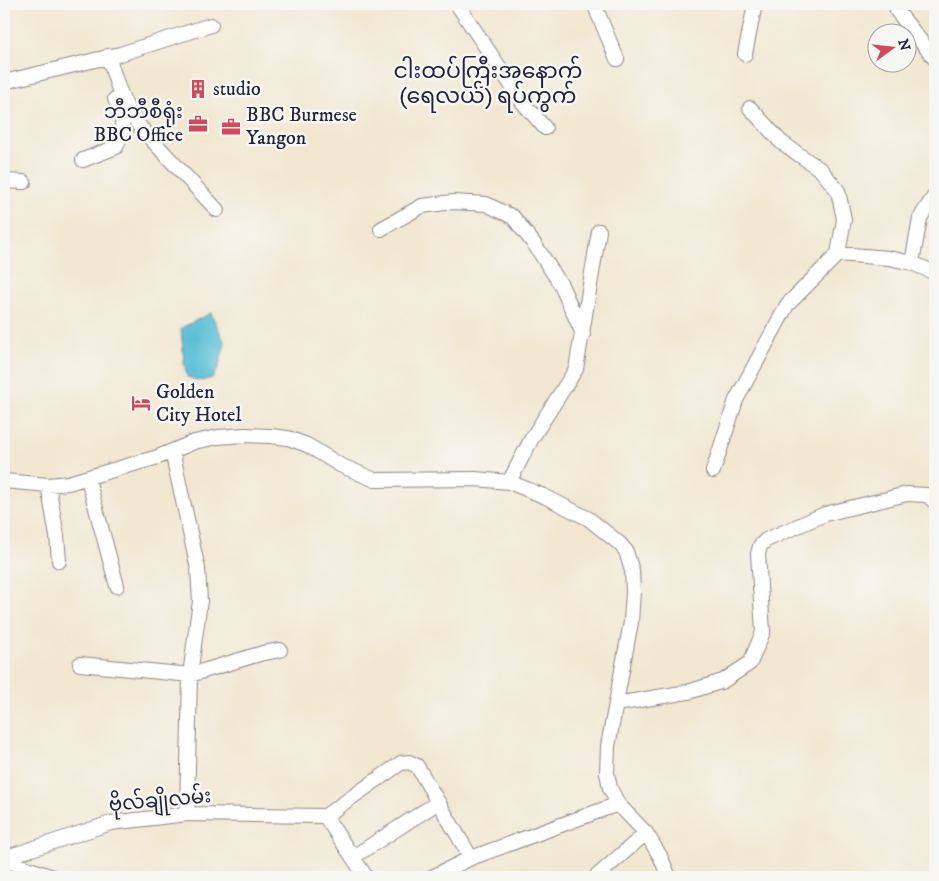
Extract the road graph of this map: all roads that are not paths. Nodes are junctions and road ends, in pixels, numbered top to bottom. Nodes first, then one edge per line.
1 (457, 4) edge
2 (594, 4) edge
3 (755, 4) edge
4 (898, 4) edge
5 (211, 25) dead end
6 (745, 54) dead end
7 (103, 58) junction
8 (617, 60) dead end
9 (935, 60) edge
10 (4, 82) edge
11 (750, 108) dead end
12 (545, 128) dead end
13 (83, 160) dead end
14 (4, 181) edge
15 (24, 182) dead end
16 (935, 194) edge
17 (217, 210) dead end
18 (381, 229) dead end
19 (599, 231) dead end
20 (838, 254) junction
21 (912, 263) junction
22 (935, 273) edge
23 (583, 334) junction
24 (172, 451) junction
25 (713, 471) dead end
26 (88, 479) junction
27 (4, 481) edge
28 (509, 482) junction
29 (48, 486) junction
30 (935, 502) edge
31 (59, 561) dead end
32 (117, 586) dead end
33 (280, 650) dead end
34 (80, 664) dead end
35 (190, 675) junction
36 (616, 704) junction
37 (437, 803) junction
38 (618, 804) junction
39 (187, 814) junction
40 (325, 816) junction
41 (646, 833) junction
42 (353, 856) junction
43 (471, 858) junction
44 (4, 859) edge
45 (53, 877) edge
46 (366, 877) edge
47 (432, 877) edge
48 (596, 877) edge
49 (669, 877) edge

1 - 12 street
2 - 8 street
3 - 6 street
4 - 9 street
5 - 7 street
7 - 10 street
7 - 13 street
7 - 17 street
11 - 20 street
14 - 15 street
16 - 21 street
18 - 23 street
19 - 23 street
20 - 21 street
20 - 25 street
21 - 22 street
23 - 28 street
24 - 26 street
24 - 28 street
24 - 35 street
26 - 29 street
26 - 32 street
27 - 29 street
28 - 36 street
29 - 31 street
30 - 36 street
33 - 35 street
34 - 35 street
35 - 39 street
36 - 38 street
37 - 40 street
37 - 42 street
37 - 43 street
38 - 41 street
38 - 43 street
39 - 40 street, ဗိုလ်ချိုလမ်း
39 - 44 street, ဗိုလ်ချိုလမ်း
40 - 42 street
41 - 48 street
41 - 49 street
42 - 46 street
43 - 47 street
44 - 45 street

